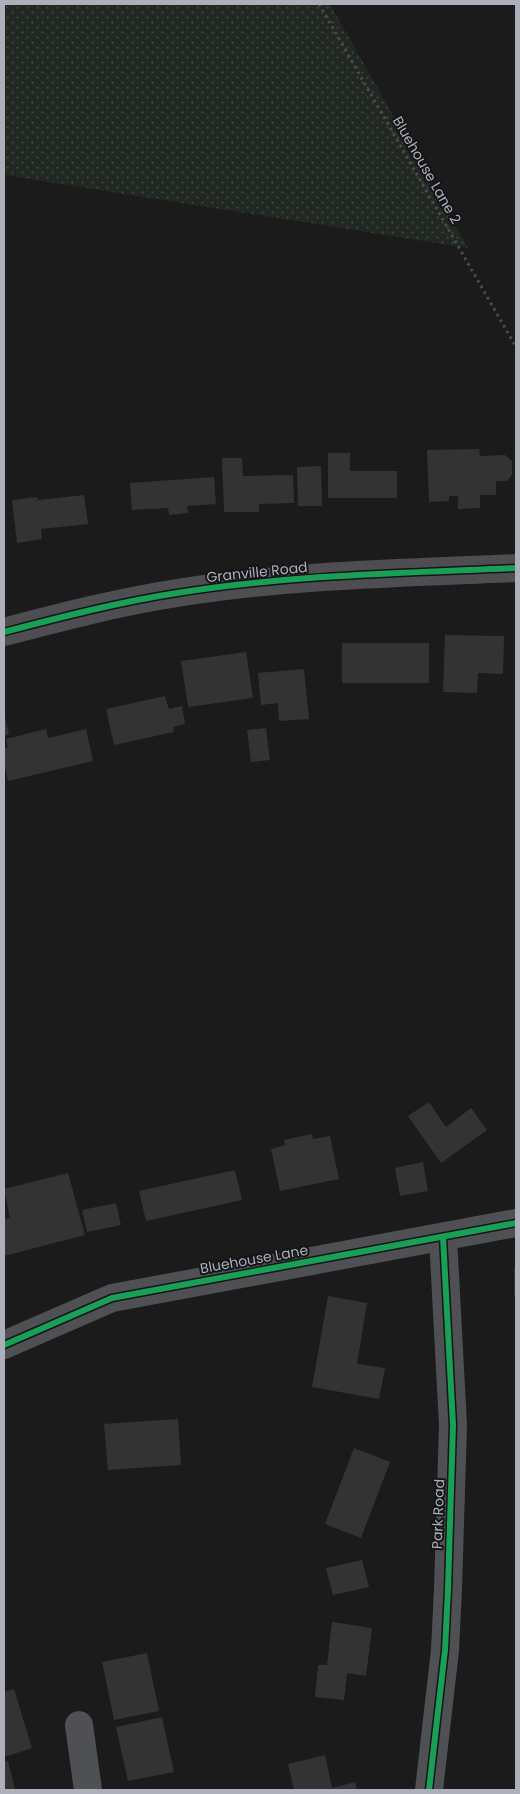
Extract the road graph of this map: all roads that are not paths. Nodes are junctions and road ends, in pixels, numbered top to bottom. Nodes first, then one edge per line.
1 (516, 568) edge
2 (4, 632) edge
3 (516, 1223) edge
4 (443, 1237) junction
5 (4, 1345) edge
6 (79, 1725) dead end
7 (88, 1790) edge
8 (429, 1790) edge

1 - 2 street, Granville Road
3 - 4 street, Bluehouse Lane
4 - 5 street, Bluehouse Lane
4 - 8 street, Park Road
6 - 7 street

